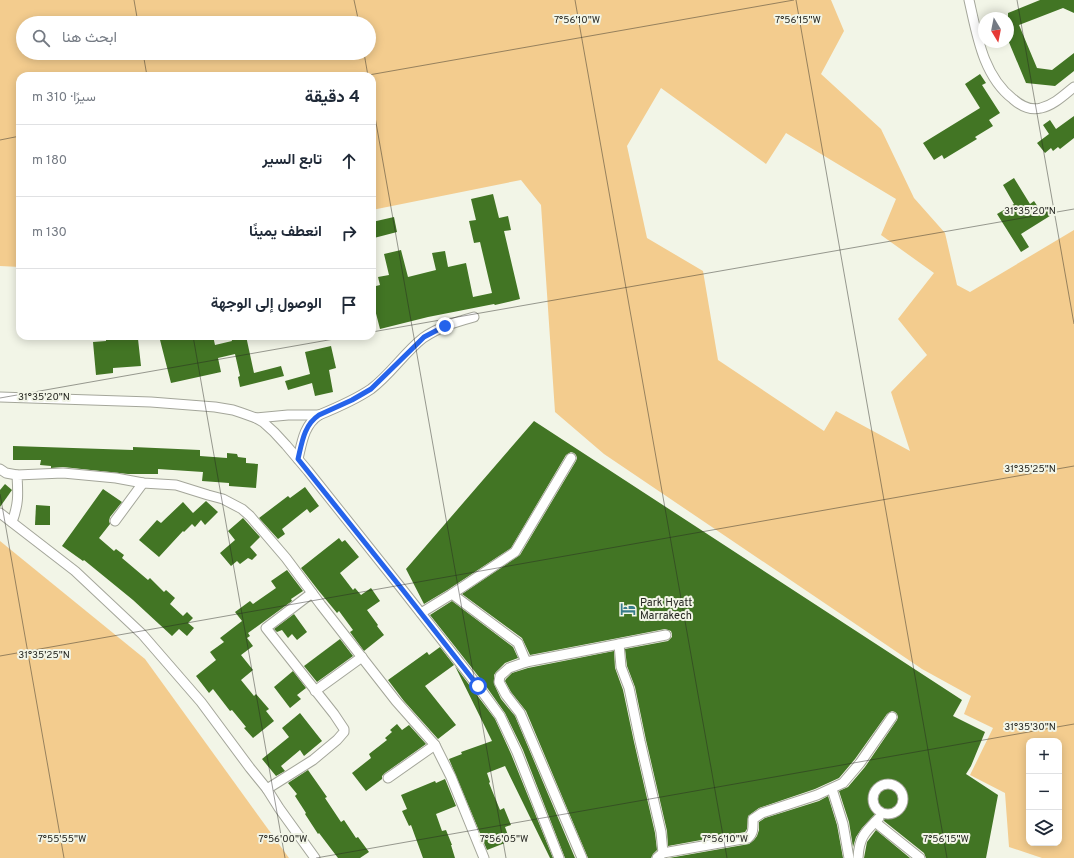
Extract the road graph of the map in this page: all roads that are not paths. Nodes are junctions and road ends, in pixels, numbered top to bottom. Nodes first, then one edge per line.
1 (969, 0) edge
2 (1074, 86) edge
3 (474, 317) dead end
4 (0, 397) edge
5 (293, 415) junction
6 (319, 415) junction
7 (256, 418) junction
8 (307, 428) junction
9 (571, 458) dead end
10 (298, 459) junction
11 (0, 469) edge
12 (17, 475) junction
13 (143, 483) junction
14 (0, 513) edge
15 (115, 521) dead end
16 (12, 522) junction
17 (312, 593) junction
18 (452, 594) junction
19 (421, 613) junction
20 (666, 635) dead end
21 (619, 644) junction
22 (362, 658) junction
23 (526, 662) junction
24 (315, 691) junction
25 (892, 717) dead end
26 (435, 745) junction
27 (388, 778) dead end
28 (267, 789) junction
29 (832, 789) junction
30 (884, 813) dead end
31 (875, 822) junction
32 (660, 856) edge
33 (315, 858) edge
34 (484, 858) edge
35 (559, 858) edge
36 (582, 858) edge
37 (849, 858) edge
38 (858, 858) edge
39 (920, 858) edge

1 - 2 street
3 - 6 street
4 - 7 street
5 - 6 street
5 - 7 street
5 - 8 street
6 - 8 street
7 - 10 street
8 - 10 street
9 - 18 street
10 - 19 street
11 - 12 street
12 - 13 street
12 - 16 street
13 - 15 street
13 - 17 street
14 - 16 street
16 - 28 street
17 - 22 street
17 - 24 street
18 - 19 street
18 - 23 street
19 - 35 street
20 - 21 street
21 - 23 street
21 - 32 street
22 - 24 street
22 - 26 street
23 - 36 street
24 - 28 street
25 - 29 street
26 - 27 street
26 - 34 street
28 - 33 street
29 - 32 street
29 - 37 street
30 - 31 street
31 - 38 street
31 - 39 street

